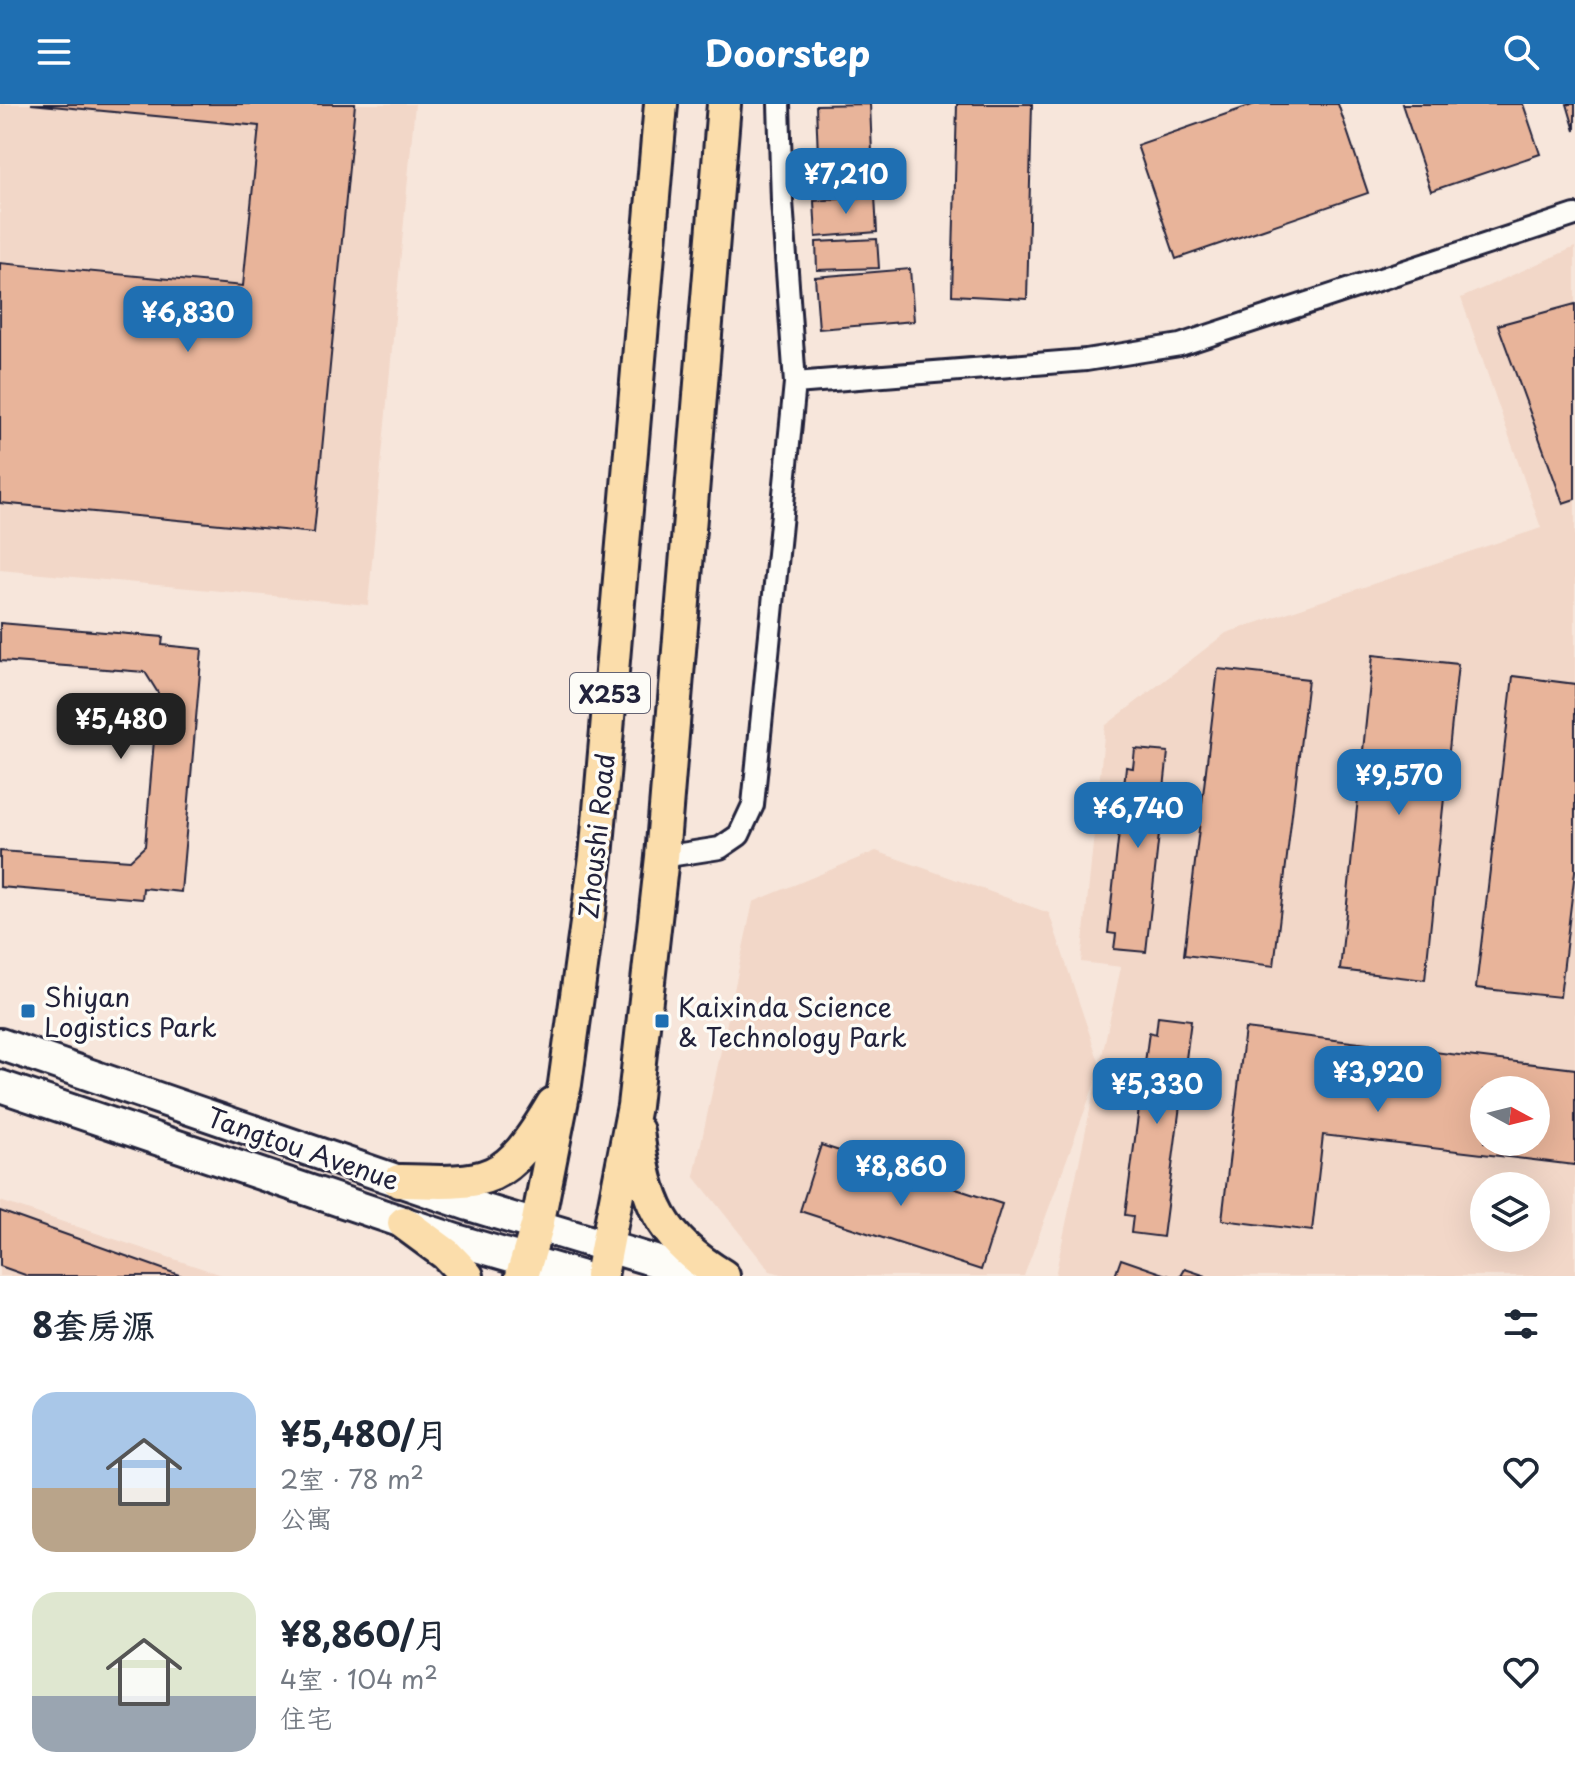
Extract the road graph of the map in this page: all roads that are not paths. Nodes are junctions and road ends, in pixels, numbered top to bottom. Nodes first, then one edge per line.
1 (661, 104) edge
2 (724, 104) edge
3 (779, 104) edge
4 (1575, 215) edge
5 (795, 383) junction
6 (662, 857) junction
7 (0, 1044) edge
8 (565, 1084) junction
9 (0, 1086) edge
10 (634, 1106) junction
11 (399, 1181) junction
12 (404, 1223) junction
13 (537, 1226) junction
14 (605, 1261) edge
15 (525, 1269) edge
16 (467, 1276) edge
17 (579, 1276) edge
18 (705, 1276) edge
19 (723, 1276) edge

1 - 8 main road, Zhoushi Road / X253
2 - 6 main road, X253
3 - 5 street
4 - 5 street
5 - 6 street
6 - 10 main road, X253
7 - 11 main road, Tangtou Avenue
8 - 11 main road
8 - 13 main road, Zhoushi Road / X253
9 - 12 main road, Tangtou Avenue
10 - 14 main road, X253
10 - 19 main road
11 - 13 main road, Tangtou Avenue
12 - 15 main road, Tangtou Avenue
12 - 16 main road
13 - 14 main road, Tangtou Avenue
13 - 15 main road, Zhoushi Road / X253
14 - 18 main road, Tangtou Avenue
15 - 17 main road, Tangtou Avenue

